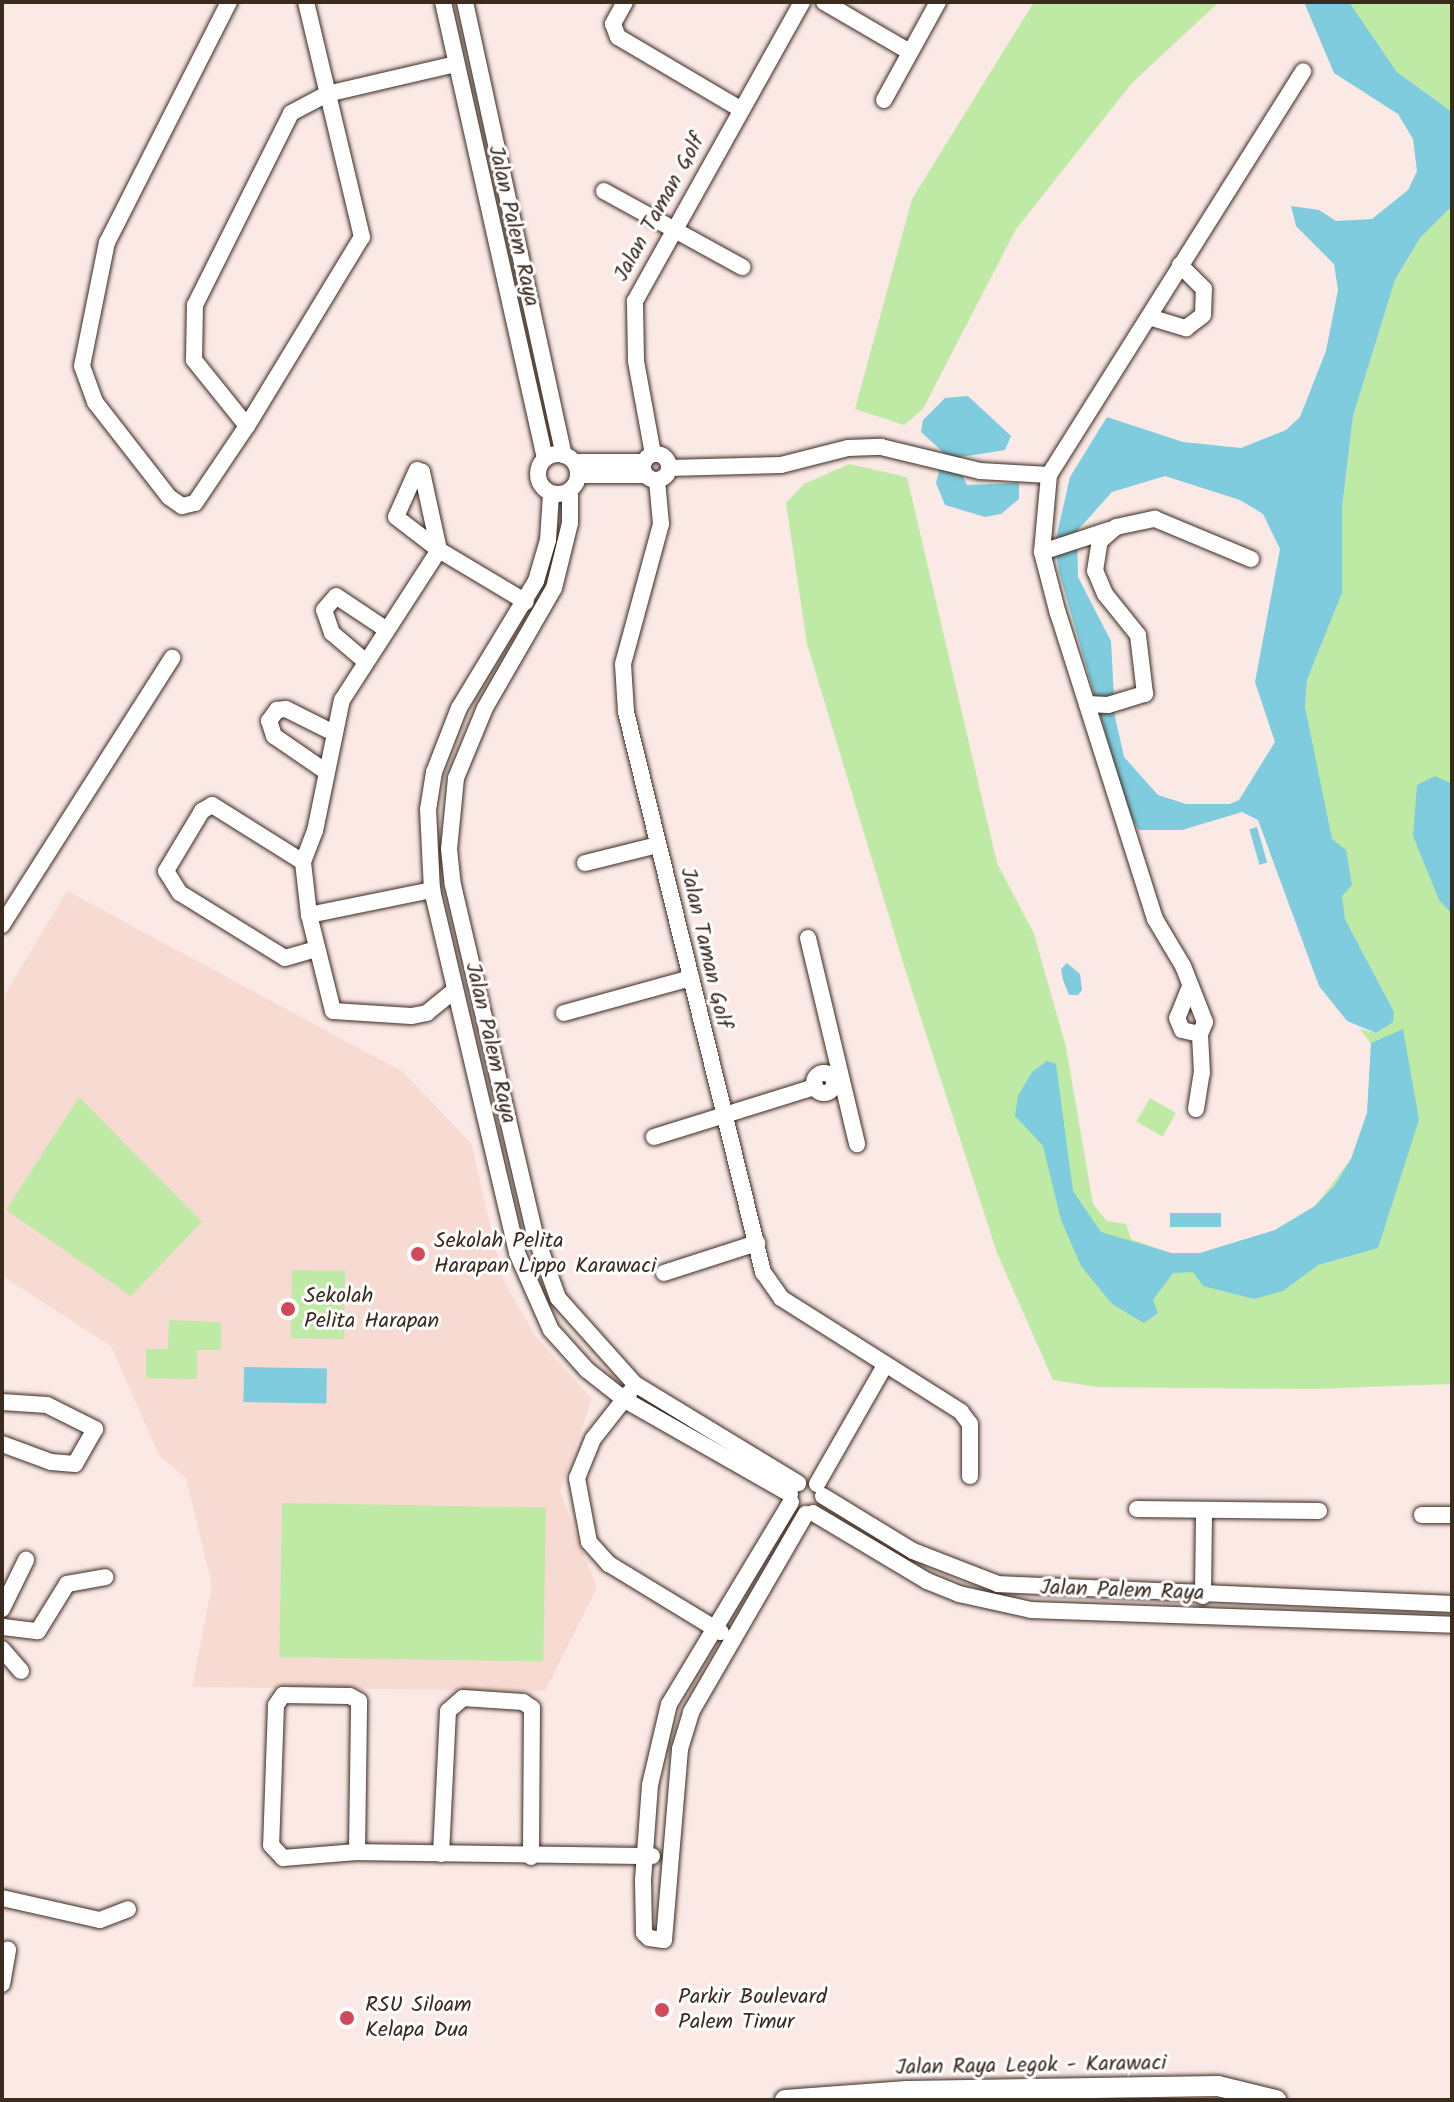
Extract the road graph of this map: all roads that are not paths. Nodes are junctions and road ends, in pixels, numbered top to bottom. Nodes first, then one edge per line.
1 (229, 2) edge
2 (306, 2) edge
3 (443, 2) edge
4 (465, 2) edge
5 (625, 2) edge
6 (802, 2) edge
7 (824, 2) edge
8 (938, 2) edge
9 (910, 52) junction
10 (456, 64) junction
11 (1303, 71) dead end
12 (327, 94) junction
13 (884, 100) dead end
14 (740, 109) junction
15 (604, 191) dead end
16 (674, 229) junction
17 (1180, 265) junction
18 (742, 267) dead end
19 (1149, 317) junction
20 (247, 426) junction
21 (545, 459) junction
22 (573, 464) junction
23 (653, 468) junction
24 (1049, 475) junction
25 (570, 492) junction
26 (551, 494) junction
27 (1116, 527) junction
28 (1047, 551) junction
29 (1251, 559) dead end
30 (526, 602) junction
31 (387, 630) junction
32 (172, 658) dead end
33 (366, 662) junction
34 (1091, 704) junction
35 (332, 732) junction
36 (325, 771) junction
37 (658, 845) junction
38 (303, 862) junction
39 (585, 863) dead end
40 (431, 887) junction
41 (309, 915) junction
42 (2, 925) edge
43 (808, 938) dead end
44 (316, 949) junction
45 (691, 978) junction
46 (455, 990) junction
47 (564, 1013) dead end
48 (837, 1079) junction
49 (1196, 1109) dead end
50 (721, 1115) junction
51 (654, 1137) dead end
52 (857, 1144) dead end
53 (757, 1243) junction
54 (664, 1273) dead end
55 (884, 1367) junction
56 (635, 1384) junction
57 (625, 1400) junction
58 (2, 1402) edge
59 (2, 1444) edge
60 (970, 1476) dead end
61 (820, 1490) junction
62 (793, 1493) junction
63 (1137, 1509) dead end
64 (1204, 1510) junction
65 (1319, 1511) dead end
66 (810, 1513) junction
67 (1422, 1515) dead end
68 (1452, 1515) edge
69 (26, 1560) dead end
70 (105, 1577) dead end
71 (1203, 1596) junction
72 (1452, 1604) edge
73 (2, 1609) edge
74 (1452, 1625) edge
75 (2, 1627) edge
76 (712, 1627) junction
77 (2, 1639) edge
78 (731, 1639) junction
79 (2, 1649) edge
80 (21, 1671) dead end
81 (357, 1852) junction
82 (441, 1854) junction
83 (669, 1855) junction
84 (531, 1857) junction
85 (645, 1857) junction
86 (2, 1898) edge
87 (128, 1909) dead end
88 (8, 1950) dead end
89 (2, 1982) edge
90 (1056, 2094) edge
91 (1088, 2094) edge
92 (875, 2097) edge
93 (785, 2100) edge
94 (1276, 2100) edge

1 - 20 street
2 - 12 street
3 - 10 street, Jalan Palem Raya
4 - 22 street, Jalan Palem Raya
5 - 14 street
6 - 14 street, Jalan Taman Golf
7 - 9 street
8 - 9 street
9 - 13 street
10 - 12 street
10 - 21 street, Jalan Palem Raya
11 - 17 street
12 - 20 street
12 - 20 street
14 - 16 street, Jalan Taman Golf
15 - 16 street
16 - 18 street
16 - 23 street, Jalan Taman Golf
17 - 19 street
17 - 19 street
19 - 24 street
21 - 22 street
21 - 26 street, Jalan Palem Raya
22 - 23 street
22 - 25 street
23 - 24 street
23 - 37 street, Jalan Taman Golf
24 - 28 street
25 - 26 street
25 - 56 street, Jalan Palem Raya
26 - 30 street, Jalan Palem Raya
27 - 28 street
27 - 29 street
27 - 34 street
28 - 34 street
30 - 31 street
30 - 40 street, Jalan Palem Raya
31 - 33 street
31 - 33 street
32 - 42 street
33 - 35 street
34 - 49 street
35 - 36 street
35 - 36 street
36 - 38 street
37 - 39 street
37 - 45 street, Jalan Taman Golf
38 - 41 street
38 - 44 street
40 - 41 street
40 - 46 street, Jalan Palem Raya
41 - 44 street
43 - 48 street
44 - 46 street
45 - 47 street
45 - 50 street, Jalan Taman Golf
46 - 57 street, Jalan Palem Raya
48 - 50 street
48 - 52 street
50 - 51 street
50 - 53 street, Jalan Taman Golf
53 - 54 street
53 - 55 street, Jalan Taman Golf
55 - 60 street, Jalan Taman Golf
55 - 61 street
56 - 57 street
56 - 62 street, Jalan Palem Raya
57 - 62 street, Jalan Palem Raya
57 - 76 street
58 - 59 street
61 - 62 street
61 - 66 street
61 - 71 street, Jalan Palem Raya
62 - 66 street, Jalan Palem Raya
62 - 76 street
63 - 64 street
64 - 65 street
64 - 71 street
66 - 74 street, Jalan Palem Raya
66 - 78 street
67 - 68 street
69 - 73 street
70 - 75 street
71 - 72 street, Jalan Palem Raya
75 - 77 street
76 - 78 street
76 - 85 street
78 - 83 street
79 - 80 street
81 - 81 street
81 - 82 street
82 - 84 street
82 - 84 street
83 - 85 street
83 - 85 street
84 - 85 street
86 - 87 street
88 - 89 street
90 - 91 main road, Jalan Raya Legok - Karawaci
90 - 92 main road, Jalan Raya Legok - Karawaci
91 - 94 main road, Jalan Raya Legok - Karawaci
92 - 93 main road, Jalan Raya Legok - Karawaci

